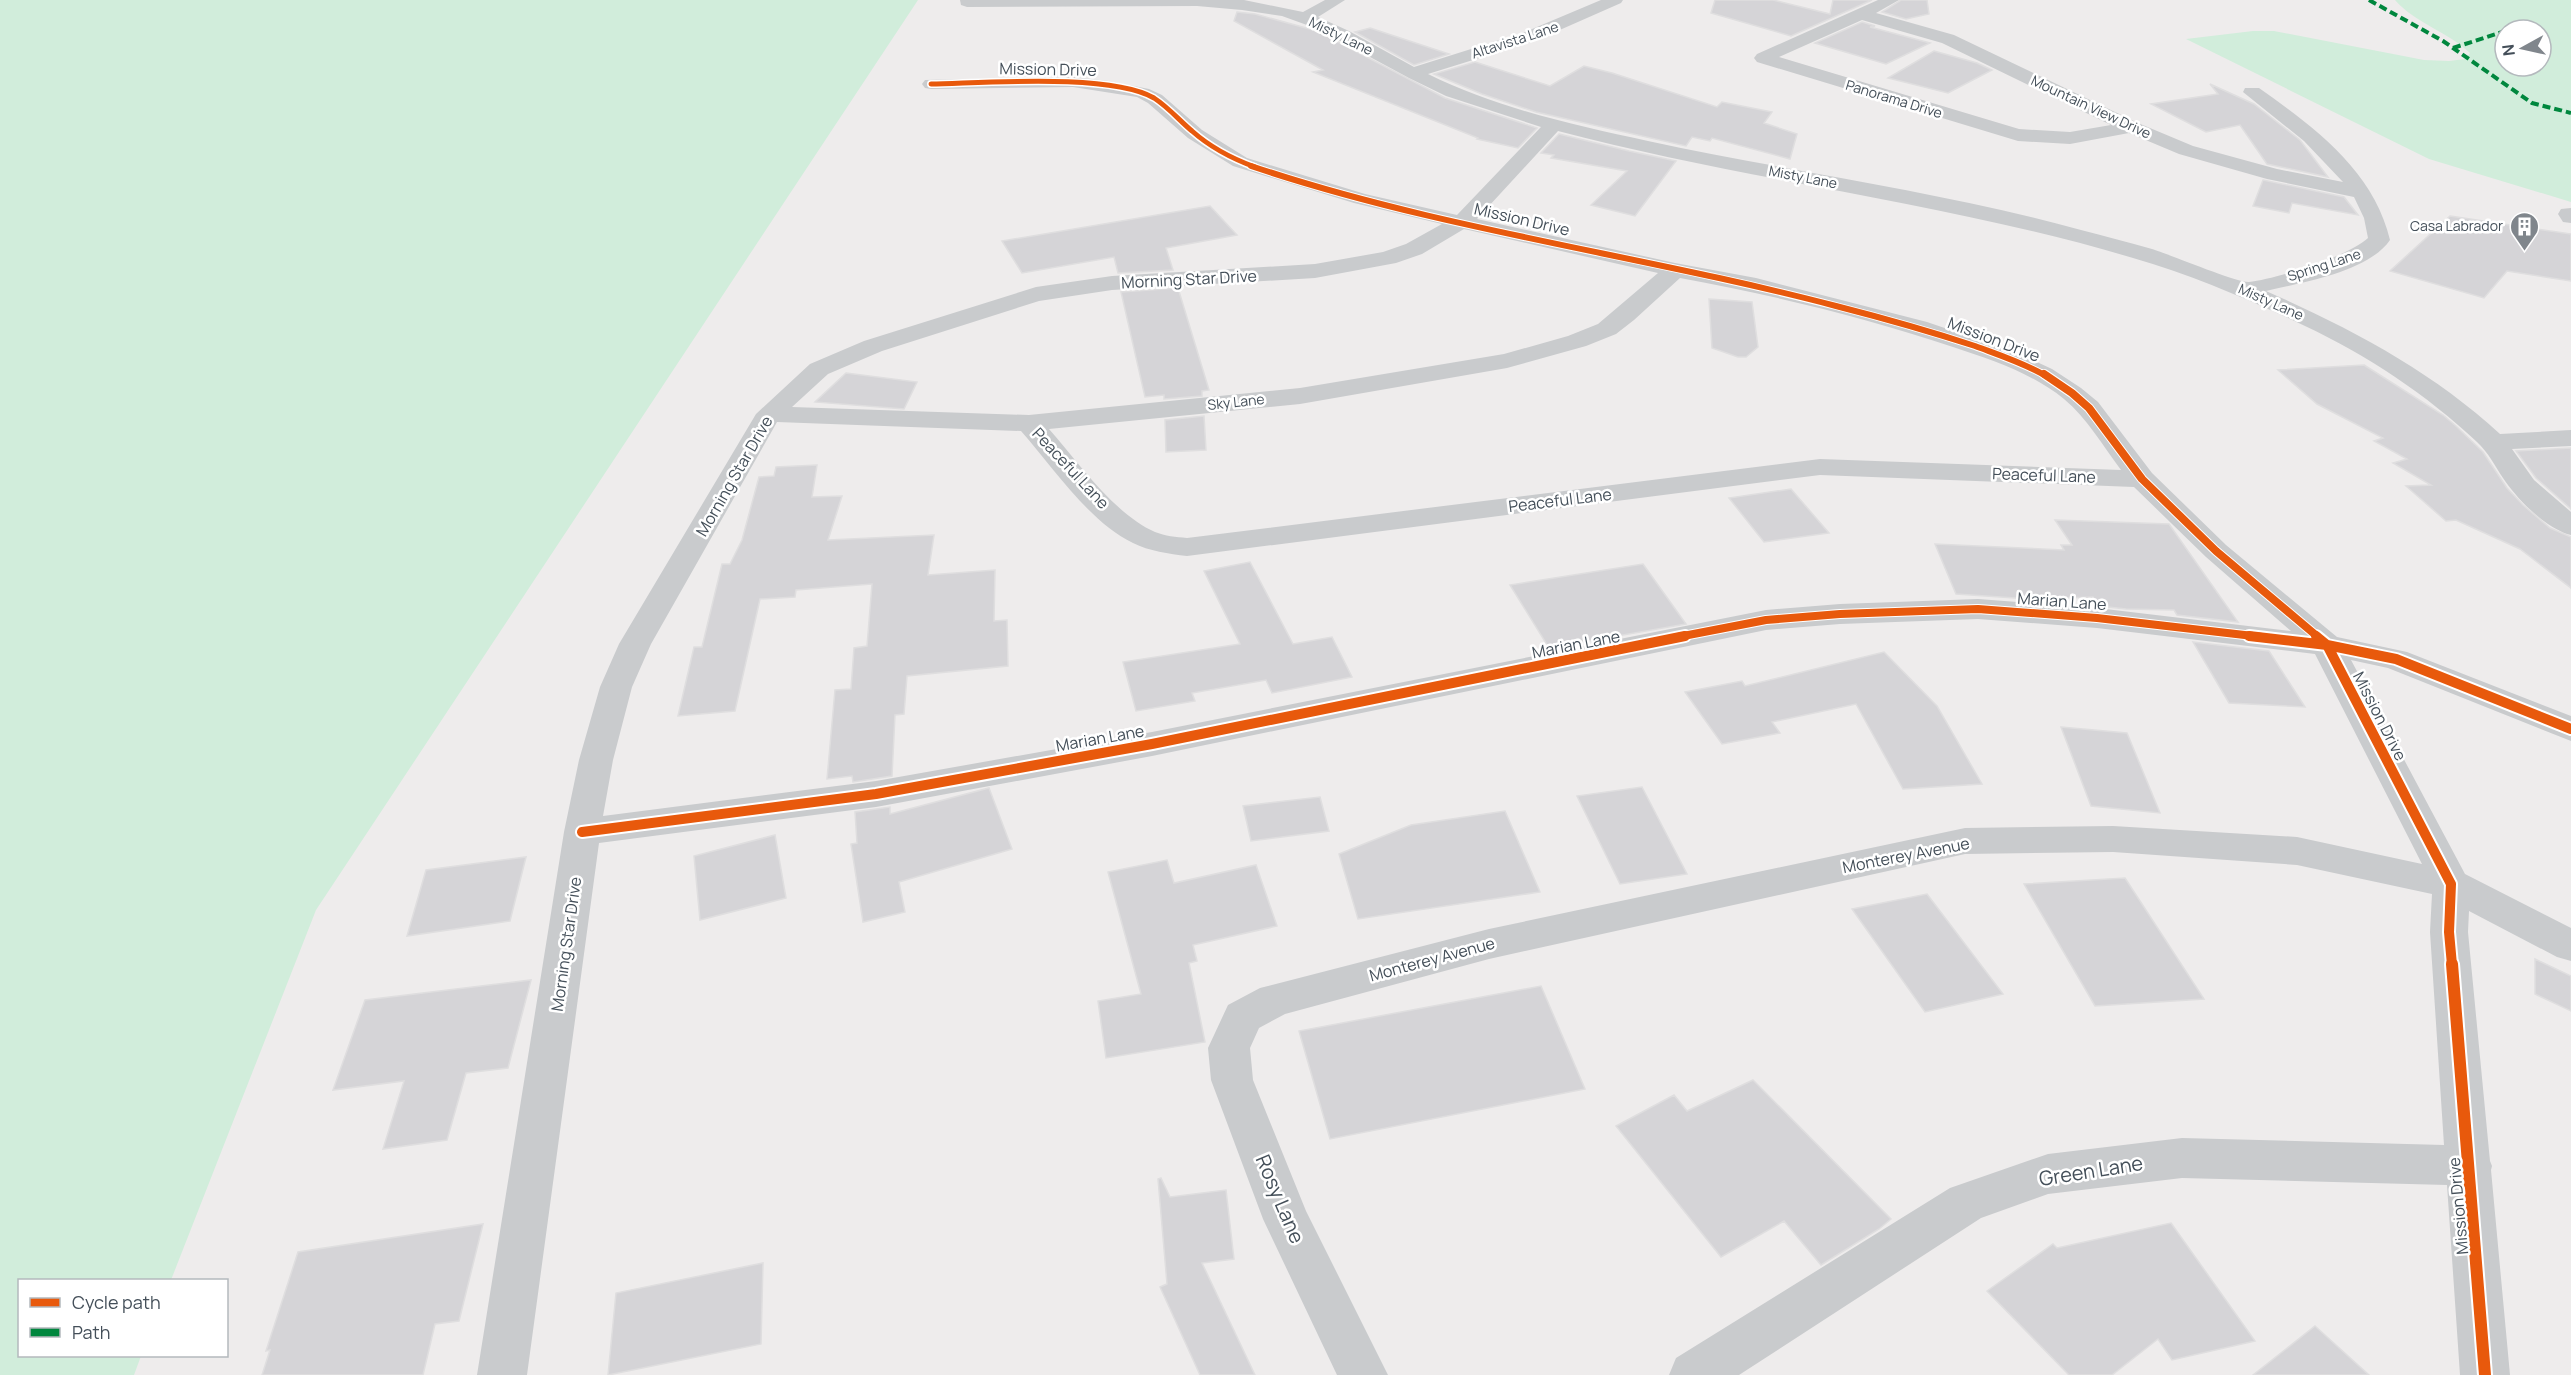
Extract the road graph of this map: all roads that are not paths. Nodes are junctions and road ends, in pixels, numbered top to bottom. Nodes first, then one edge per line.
1 (1337, 0) edge
2 (1616, 0) edge
3 (1891, 0) edge
4 (967, 2) edge
5 (1861, 14) junction
6 (1304, 18) junction
7 (1412, 73) junction
8 (931, 84) dead end
9 (2252, 92) dead end
10 (1554, 124) junction
11 (2131, 127) junction
12 (2360, 192) junction
13 (1463, 221) junction
14 (1675, 270) junction
15 (2245, 290) junction
16 (769, 414) junction
17 (1029, 423) junction
18 (2571, 438) edge
19 (2494, 442) junction
20 (2142, 478) junction
21 (2571, 526) edge
22 (2326, 645) junction
23 (2571, 729) edge
24 (582, 832) junction
25 (2451, 884) junction
26 (2571, 946) edge
27 (1243, 1017) joint
28 (2469, 1166) junction
29 (502, 1375) edge
30 (1363, 1375) edge
31 (1694, 1375) edge
32 (2485, 1375) edge

1 - 6 street
2 - 7 street, Altavista Lane
3 - 5 street
4 - 6 street, Misty Lane
5 - 11 street, Mountain View Drive
5 - 11 street, Panorama Drive
6 - 7 street, Misty Lane
7 - 10 street, Misty Lane
8 - 13 street, Mission Drive
9 - 12 street, Spring Lane
10 - 13 street, Morning Star Drive
10 - 15 street, Misty Lane
11 - 12 street, Mountain View Drive
12 - 15 street, Spring Lane
13 - 14 street, Mission Drive
13 - 16 street, Morning Star Drive
14 - 17 street, Sky Lane
14 - 20 street, Mission Drive
15 - 19 street, Misty Lane
16 - 17 street, Sky Lane
16 - 24 street, Morning Star Drive
17 - 20 street, Peaceful Lane
18 - 19 street
19 - 21 street, Misty Lane
20 - 22 street, Mission Drive
22 - 23 street, Marian Lane
22 - 24 street, Marian Lane
22 - 25 street, Mission Drive
24 - 29 street, Morning Star Drive
25 - 26 street, Monterey Avenue
25 - 27 street, Monterey Avenue
25 - 28 street, Mission Drive
27 - 30 street, Rosy Lane
28 - 31 street, Green Lane
28 - 32 street, Mission Drive

